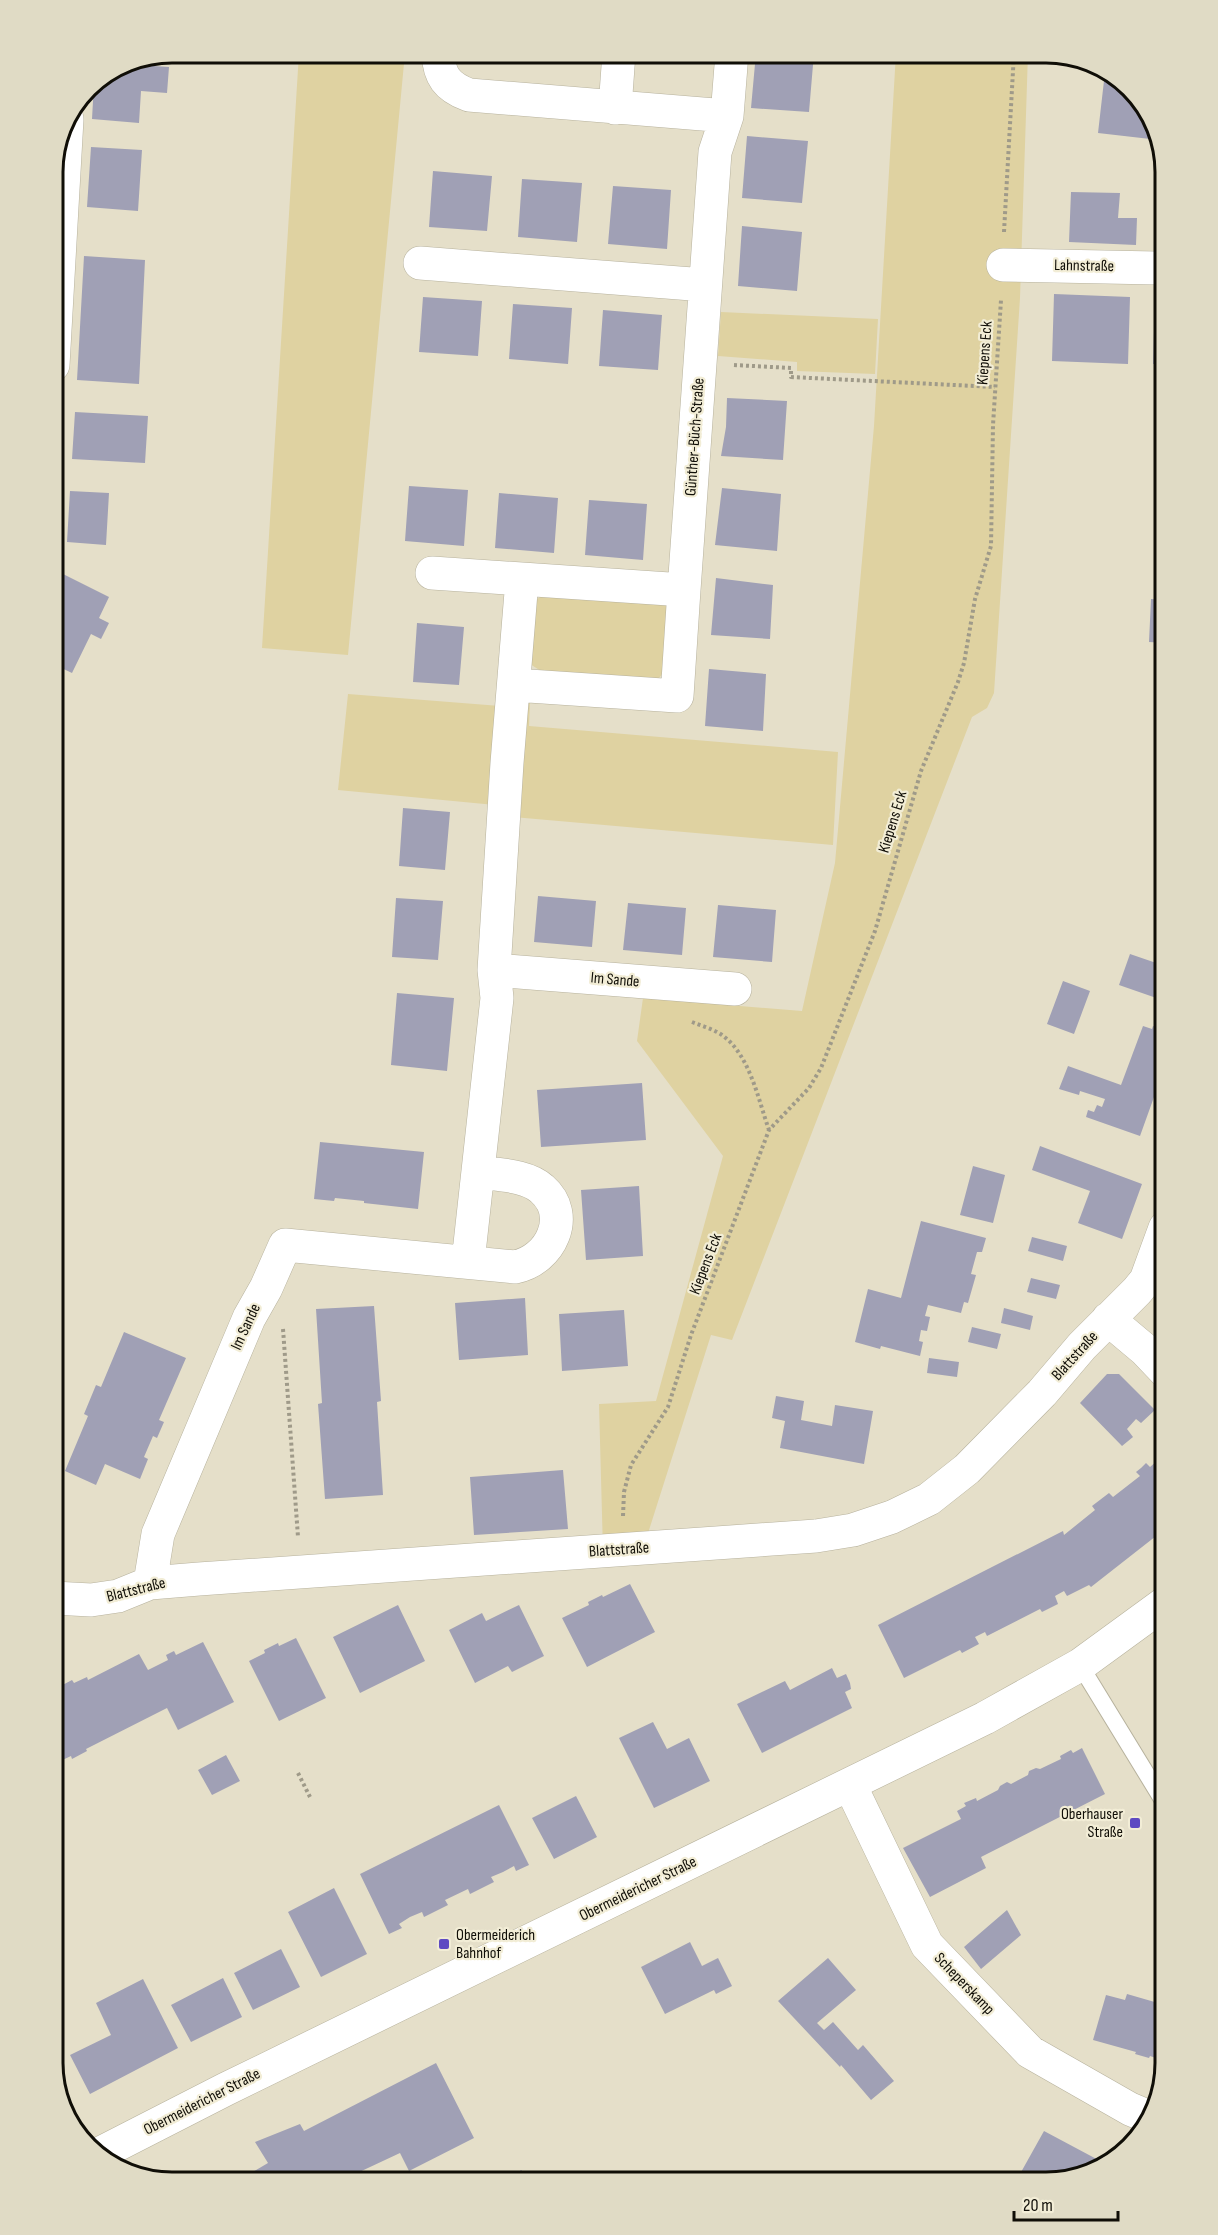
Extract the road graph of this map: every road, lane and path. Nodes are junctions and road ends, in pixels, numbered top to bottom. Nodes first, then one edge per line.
1 (439, 63) edge
2 (618, 63) edge
3 (731, 63) edge
4 (1013, 63) edge
5 (615, 108) junction
6 (727, 116) junction
7 (65, 150) edge
8 (63, 189) edge
9 (420, 263) dead end
10 (1003, 264) junction
11 (1155, 268) edge
12 (705, 285) junction
13 (700, 363) junction
14 (995, 387) junction
15 (432, 573) dead end
16 (522, 580) junction
17 (684, 590) junction
18 (514, 684) junction
19 (494, 970) junction
20 (735, 989) dead end
21 (683, 1019) dead end
22 (769, 1130) junction
23 (479, 1172) junction
24 (1155, 1257) edge
25 (468, 1262) junction
26 (266, 1288) junction
27 (1108, 1319) junction
28 (1155, 1360) edge
29 (627, 1550) junction
30 (300, 1572) junction
31 (150, 1583) junction
32 (63, 1599) edge
33 (1155, 1611) edge
34 (1080, 1665) junction
35 (298, 1773) dead end
36 (850, 1785) junction
37 (1155, 1787) edge
38 (310, 1797) dead end
39 (1142, 2114) edge
40 (107, 2150) edge

1 - 5 street
2 - 5 street
3 - 6 street, Günther-Büch-Straße
4 - 10 path, Kiepens Eck
5 - 6 street
6 - 12 street, Günther-Büch-Straße
7 - 8 street
9 - 12 street
10 - 11 street, Lahnstraße
10 - 14 path, Kiepens Eck
12 - 13 street, Günther-Büch-Straße
13 - 14 path
13 - 17 street, Günther-Büch-Straße
14 - 22 path, Kiepens Eck
15 - 16 street
16 - 17 street
16 - 18 street
17 - 18 street, Günther-Büch-Straße
18 - 19 street
19 - 20 street, Im Sande
19 - 23 street
21 - 22 path
22 - 29 path, Kiepens Eck
23 - 25 street
23 - 25 street, Im Sande
24 - 27 street, Blattstraße
25 - 26 street, Im Sande
26 - 30 path
26 - 31 street, Im Sande
27 - 28 street
27 - 29 street, Blattstraße
29 - 30 street, Blattstraße
30 - 31 street, Blattstraße
31 - 32 street, Blattstraße
33 - 34 street, Obermeidericher Straße
34 - 36 street, Obermeidericher Straße
34 - 37 lane
35 - 38 path
36 - 39 street, Scheperskamp
36 - 40 street, Obermeidericher Straße

